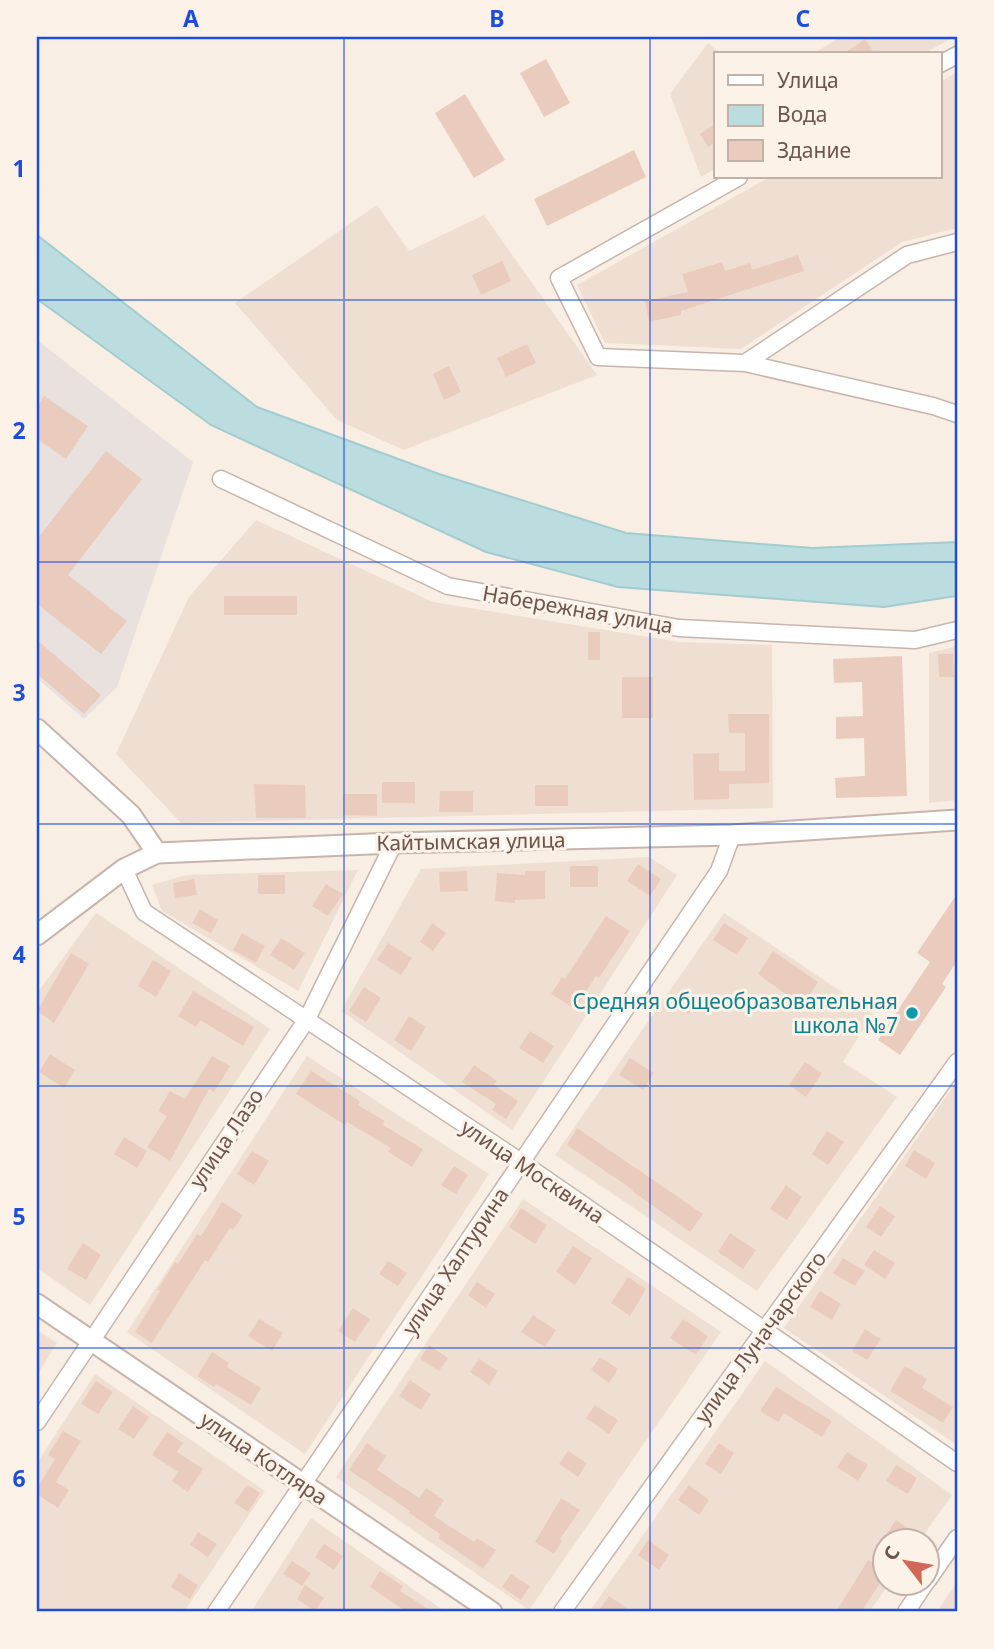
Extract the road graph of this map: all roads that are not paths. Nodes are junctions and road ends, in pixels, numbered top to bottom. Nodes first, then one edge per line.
1 (737, 178) edge
2 (957, 243) edge
3 (745, 363) junction
4 (957, 414) edge
5 (221, 479) dead end
6 (957, 630) edge
7 (37, 729) edge
8 (957, 820) edge
9 (732, 835) junction
10 (394, 843) junction
11 (157, 853) junction
12 (124, 869) junction
13 (37, 934) edge
14 (307, 1019) junction
15 (957, 1062) edge
16 (521, 1162) junction
17 (37, 1304) edge
18 (766, 1330) junction
19 (91, 1340) junction
20 (37, 1422) edge
21 (957, 1463) edge
22 (304, 1486) junction
23 (957, 1538) edge
24 (942, 1560) edge
25 (916, 1596) edge
26 (216, 1612) edge
27 (492, 1612) edge
28 (562, 1612) edge
29 (905, 1612) edge

1 - 3 street
2 - 3 street
3 - 4 street
5 - 6 street, Набережная улица
7 - 11 street
8 - 9 street, Кайтымская улица
9 - 10 street, Кайтымская улица
9 - 16 street, улица Халтурина
10 - 11 street, Кайтымская улица
10 - 14 street, улица Лазо
11 - 12 street
12 - 13 street
12 - 14 street, улица Москвина
14 - 16 street, улица Москвина
14 - 19 street, улица Лазо
15 - 18 street, улица Луначарского
16 - 18 street, улица Москвина
16 - 22 street, улица Халтурина
17 - 19 street, улица Котляра
18 - 21 street, улица Москвина
18 - 28 street, улица Луначарского
19 - 20 street, улица Лазо
19 - 22 street, улица Котляра
22 - 26 street, улица Халтурина
22 - 27 street, улица Котляра
23 - 24 street
25 - 29 street

